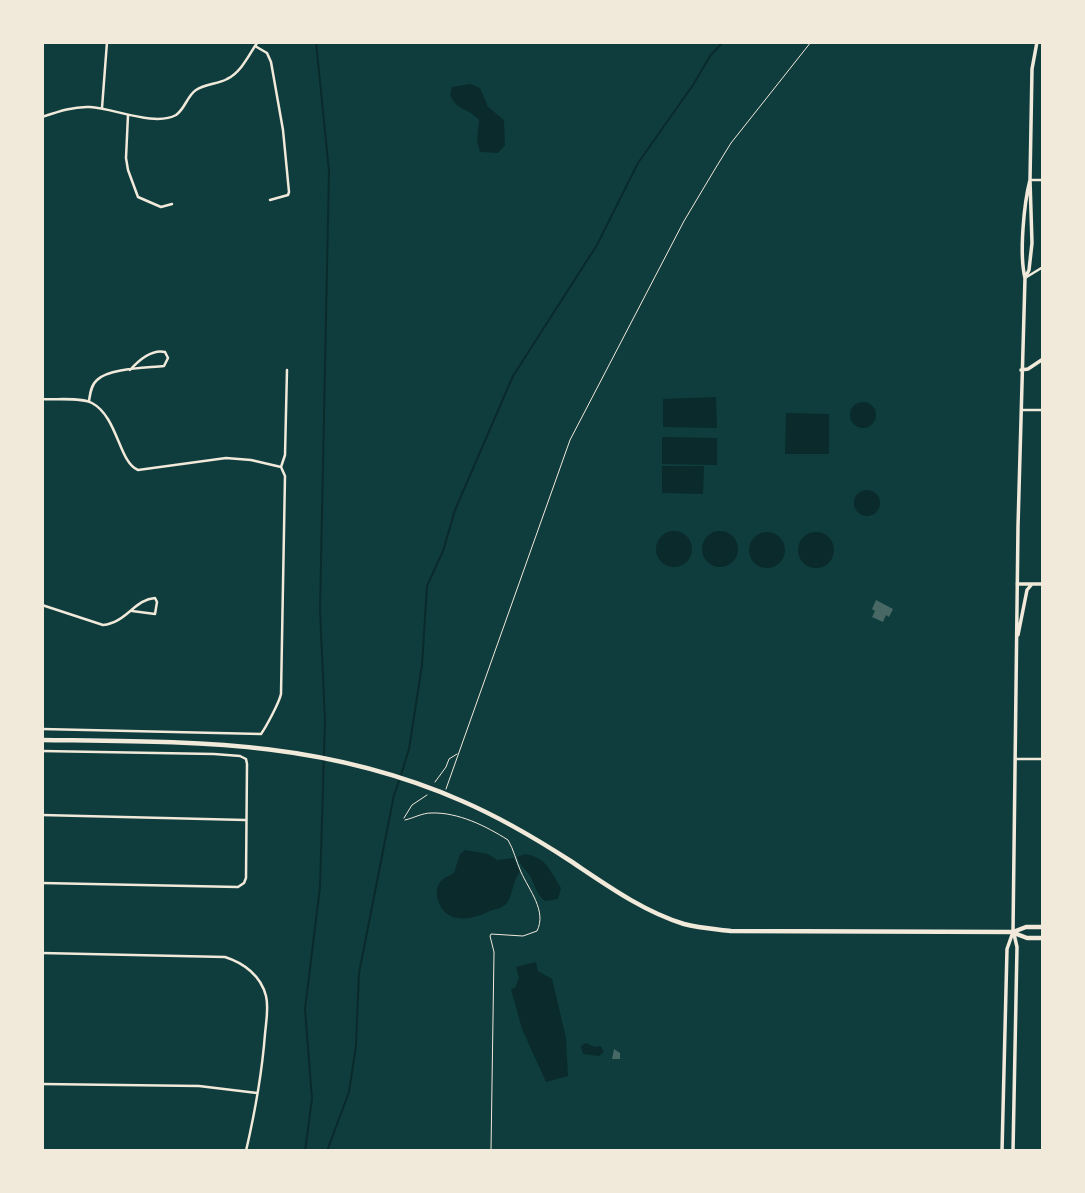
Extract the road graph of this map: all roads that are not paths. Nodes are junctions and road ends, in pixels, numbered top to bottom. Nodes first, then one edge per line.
1 (107, 42) edge
2 (258, 42) edge
3 (1037, 42) edge
4 (255, 46) junction
5 (102, 109) junction
6 (128, 116) junction
7 (42, 117) edge
8 (1030, 180) junction
9 (1043, 180) edge
10 (270, 200) dead end
11 (172, 204) dead end
12 (1043, 267) edge
13 (1025, 278) junction
14 (1043, 359) edge
15 (130, 370) junction
16 (287, 370) dead end
17 (1021, 370) junction
18 (42, 398) edge
19 (89, 401) junction
20 (1021, 410) junction
21 (1043, 410) edge
22 (281, 467) junction
23 (1017, 584) junction
24 (1032, 584) junction
25 (1043, 584) edge
26 (42, 605) edge
27 (132, 611) junction
28 (1016, 641) junction
29 (42, 729) edge
30 (42, 740) edge
31 (42, 751) edge
32 (1015, 759) junction
33 (1043, 759) edge
34 (42, 815) edge
35 (246, 820) junction
36 (42, 883) edge
37 (1043, 927) edge
38 (1013, 932) junction
39 (1043, 938) edge
40 (42, 953) edge
41 (42, 1084) edge
42 (257, 1093) junction
43 (247, 1151) edge
44 (1002, 1151) edge
45 (1013, 1151) edge

1 - 5 street
2 - 4 street
3 - 8 street
4 - 6 street
4 - 10 street
5 - 6 street
5 - 7 street
6 - 11 street
8 - 9 street
8 - 13 street
8 - 13 street
12 - 13 street
13 - 17 street
14 - 17 street
15 - 15 street
15 - 19 street
16 - 22 street
17 - 20 street
18 - 19 street
19 - 22 street
20 - 21 street
20 - 23 street
22 - 29 street
23 - 24 street
23 - 28 street
24 - 25 street
24 - 28 street
26 - 27 street
27 - 27 street
28 - 32 street
30 - 38 main road
31 - 35 street
32 - 33 street
32 - 38 street
34 - 35 street
35 - 36 street
37 - 38 main road
38 - 39 main road
38 - 44 street
38 - 45 street
40 - 42 street
41 - 42 street
42 - 43 street

